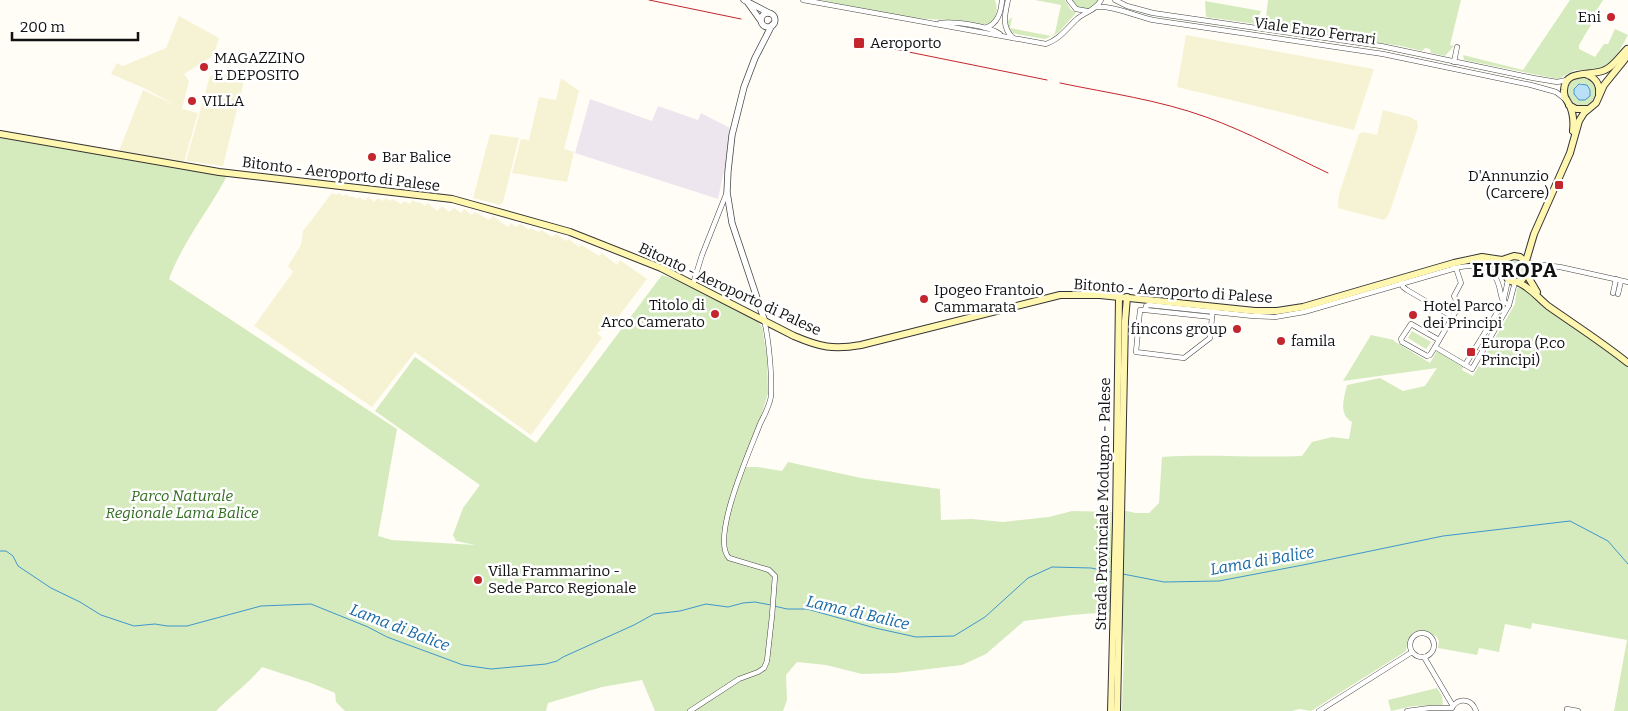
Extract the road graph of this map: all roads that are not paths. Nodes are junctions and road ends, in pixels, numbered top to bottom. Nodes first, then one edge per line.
1 (802, 0) edge
2 (1002, 0) edge
3 (1008, 0) edge
4 (1069, 0) edge
5 (1101, 0) edge
6 (1115, 0) edge
7 (745, 1) edge
8 (1096, 7) junction
9 (1088, 11) junction
10 (769, 13) junction
11 (762, 22) junction
12 (934, 24) junction
13 (772, 25) junction
14 (984, 28) junction
15 (1000, 34) junction
16 (1012, 38) junction
17 (764, 40) junction
18 (1457, 47) dead end
19 (1628, 48) edge
20 (1454, 62) junction
21 (1585, 74) junction
22 (1567, 80) junction
23 (1599, 96) junction
24 (1567, 102) junction
25 (1588, 109) junction
26 (0, 134) edge
27 (1572, 146) junction
28 (727, 192) junction
29 (1534, 234) junction
30 (1517, 256) junction
31 (1477, 258) junction
32 (1506, 260) junction
33 (1526, 262) junction
34 (1556, 267) junction
35 (1456, 268) junction
36 (1430, 270) junction
37 (1502, 270) junction
38 (1528, 274) junction
39 (1618, 280) junction
40 (1401, 281) junction
41 (1513, 281) junction
42 (1628, 282) edge
43 (693, 284) junction
44 (1616, 293) dead end
45 (1119, 297) junction
46 (1127, 297) junction
47 (1337, 298) junction
48 (1349, 299) junction
49 (1503, 302) junction
50 (1509, 306) junction
51 (1549, 306) junction
52 (1303, 307) junction
53 (1316, 308) junction
54 (1213, 312) junction
55 (1452, 317) junction
56 (764, 319) junction
57 (1439, 340) junction
58 (1435, 347) junction
59 (1474, 349) junction
60 (1481, 353) junction
61 (1628, 363) edge
62 (1465, 365) junction
63 (1118, 522) junction
64 (1117, 619) junction
65 (1412, 652) junction
66 (1424, 658) junction
67 (1452, 708) edge
68 (690, 711) edge
69 (1111, 711) edge
70 (1117, 711) edge
71 (1319, 711) edge
72 (1407, 711) edge
73 (1476, 711) edge
74 (1567, 711) edge
75 (1578, 711) edge

1 - 12 street
2 - 14 street
3 - 16 street
4 - 9 street
5 - 8 street
6 - 20 street, Viale Enzo Ferrari
7 - 10 street
7 - 11 street
8 - 9 street
8 - 24 street, Viale Enzo Ferrari
9 - 16 street
10 - 11 street
10 - 13 street
11 - 13 street
11 - 17 street
12 - 14 street
12 - 15 street
12 - 16 street
13 - 17 street
14 - 15 street
15 - 16 street
17 - 28 street
18 - 20 street
19 - 21 main road
19 - 23 main road
20 - 22 street, Viale Enzo Ferrari
21 - 22 main road
21 - 23 main road
22 - 24 main road
23 - 25 main road
24 - 25 main road
24 - 27 main road
25 - 27 main road
26 - 43 main road, Bitonto - Aeroporto di Palese
27 - 29 main road
28 - 43 street
28 - 56 street
29 - 30 main road
29 - 33 main road
30 - 32 main road
30 - 33 main road
31 - 32 main road, Bitonto - Aeroporto di Palese
31 - 36 main road, Bitonto - Aeroporto di Palese
31 - 37 main road
32 - 37 main road
33 - 34 street
33 - 38 main road
34 - 38 street
34 - 39 street
35 - 36 street
35 - 40 street
35 - 49 street
35 - 55 street
36 - 40 main road, Bitonto - Aeroporto di Palese
37 - 41 main road
38 - 41 main road
38 - 51 main road
39 - 42 street
39 - 44 street
40 - 47 main road, Bitonto - Aeroporto di Palese
40 - 48 street
40 - 55 street
41 - 49 street
41 - 50 street
41 - 51 main road
43 - 56 main road, Bitonto - Aeroporto di Palese
45 - 46 main road, Bitonto - Aeroporto di Palese
45 - 56 main road, Bitonto - Aeroporto di Palese
45 - 63 main road, Strada Provinciale Modugno - Palese
46 - 54 main road, Bitonto - Aeroporto di Palese
46 - 63 main road, Strada Provinciale Modugno - Palese
47 - 48 street
47 - 52 main road, Bitonto - Aeroporto di Palese
48 - 53 street
49 - 50 street
49 - 59 street
50 - 60 street
51 - 61 main road
52 - 53 street
52 - 54 main road, Bitonto - Aeroporto di Palese
53 - 54 street
54 - 54 street
55 - 57 street
56 - 68 street
57 - 58 street
57 - 58 street
58 - 62 street
59 - 60 street
59 - 62 street
60 - 62 street
63 - 64 main road, Strada Provinciale Modugno - Palese
64 - 69 main road, Strada Provinciale Modugno - Palese
64 - 70 main road, Strada Provinciale Modugno - Palese
65 - 66 street
65 - 66 street
65 - 71 street
66 - 67 street
67 - 72 street
67 - 73 street
74 - 75 street

